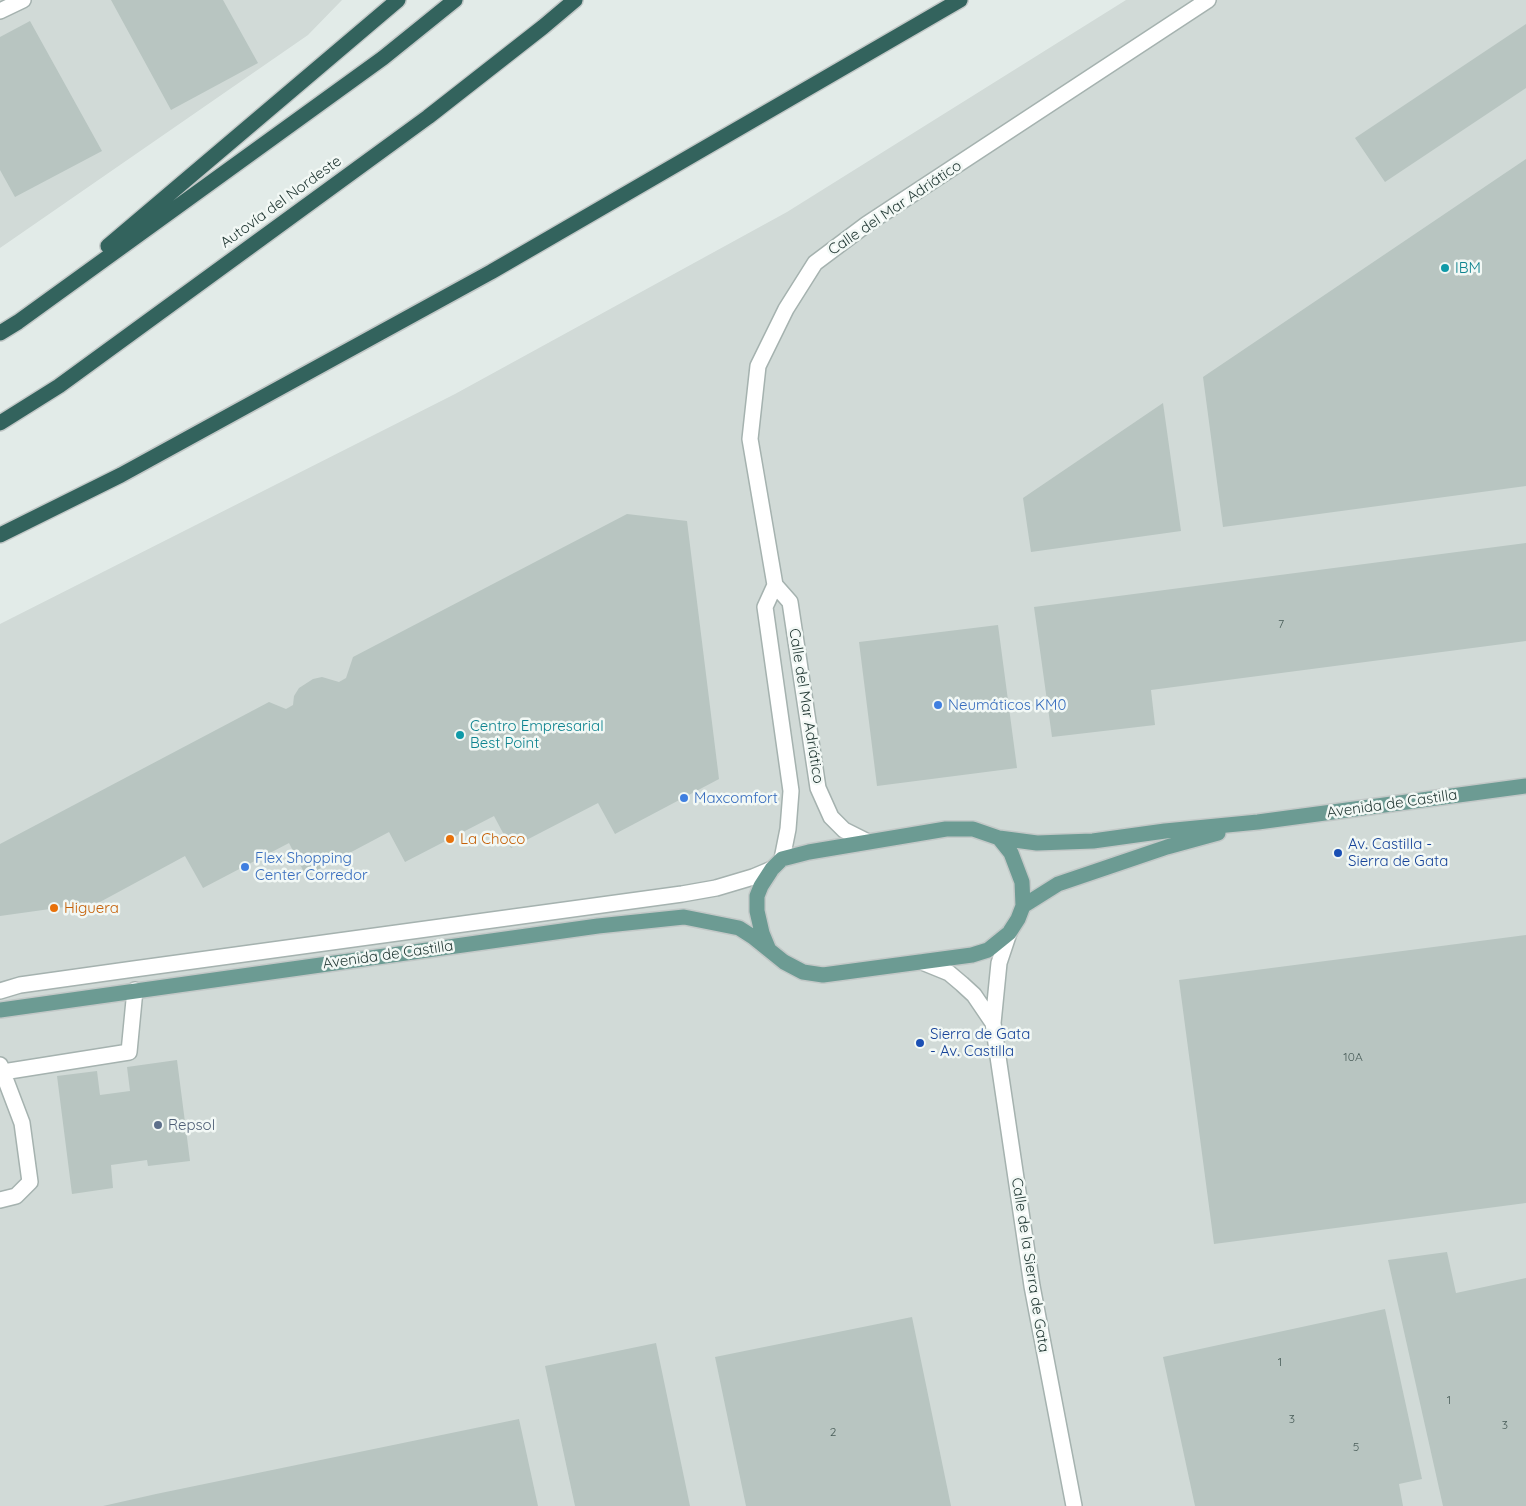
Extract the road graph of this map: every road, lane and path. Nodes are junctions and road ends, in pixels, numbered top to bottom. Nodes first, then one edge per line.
1 (23, 0) edge
2 (398, 0) edge
3 (454, 0) edge
4 (575, 0) edge
5 (585, 0) edge
6 (960, 0) edge
7 (1208, 0) edge
8 (0, 12) edge
9 (543, 27) junction
10 (18, 322) junction
11 (0, 334) edge
12 (0, 423) edge
13 (0, 535) edge
14 (775, 585) junction
15 (1526, 786) edge
16 (1258, 822) junction
17 (1000, 838) junction
18 (866, 841) junction
19 (777, 864) junction
20 (1023, 906) junction
21 (1008, 933) junction
22 (769, 951) junction
23 (922, 962) junction
24 (135, 990) junction
25 (0, 991) edge
26 (0, 1010) edge
27 (992, 1023) junction
28 (2, 1068) edge
29 (0, 1200) edge
30 (1074, 1506) edge

1 - 8 street
2 - 10 highway
3 - 10 highway
4 - 9 highway, Autovía del Nordeste
5 - 9 highway
6 - 13 highway
7 - 14 street, Calle del Mar Adriático
9 - 12 highway, Autovía del Nordeste
10 - 11 highway
14 - 18 street, Calle del Mar Adriático
14 - 19 street, Calle del Mar Adriático
15 - 16 main road, Avenida de Castilla
16 - 17 main road, Avenida de Castilla
16 - 20 main road, Avenida de Castilla
17 - 18 main road, Avenida de Castilla
17 - 20 main road
18 - 19 main road, Avenida de Castilla
19 - 22 main road
19 - 25 street, Avenida de Castilla
20 - 21 main road, Avenida de Castilla
21 - 23 main road, Avenida de Castilla
21 - 27 street, Calle de la Sierra de Gata
22 - 23 main road, Avenida de Castilla
22 - 24 main road, Avenida de Castilla
23 - 27 street, Calle de la Sierra de Gata
24 - 26 main road, Avenida de Castilla
24 - 28 street
27 - 30 street, Calle de la Sierra de Gata
28 - 29 street

